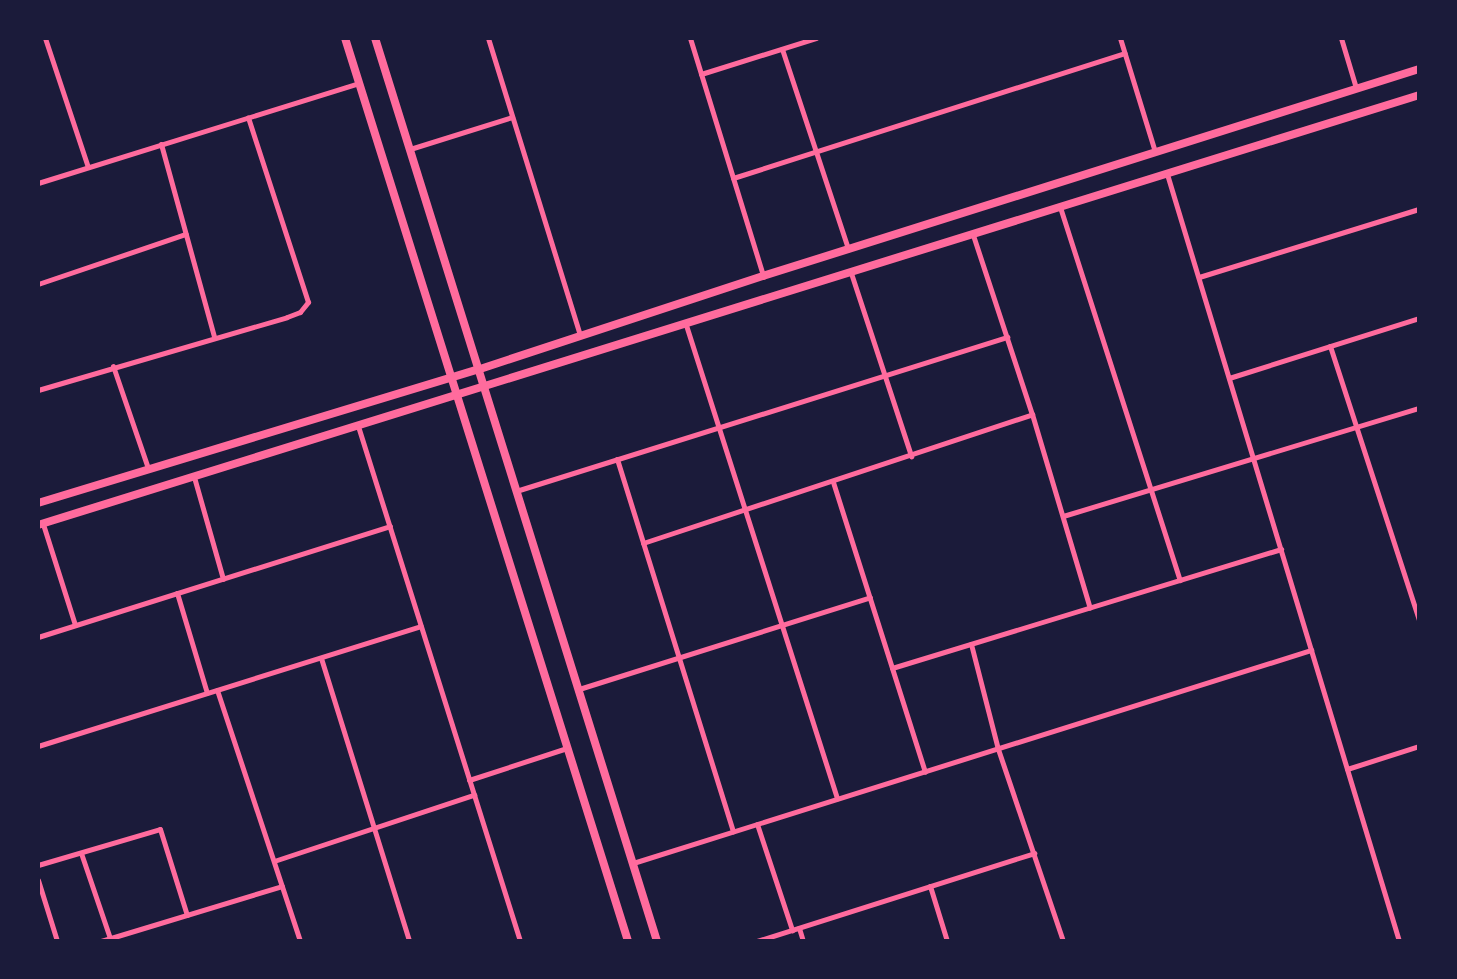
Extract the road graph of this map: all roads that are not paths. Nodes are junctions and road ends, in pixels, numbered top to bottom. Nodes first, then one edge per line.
1 (45, 38) edge
2 (345, 38) edge
3 (375, 38) edge
4 (488, 38) edge
5 (690, 38) edge
6 (816, 38) edge
7 (1120, 38) edge
8 (1341, 38) edge
9 (782, 49) junction
10 (1125, 53) junction
11 (1419, 69) edge
12 (701, 74) junction
13 (360, 83) junction
14 (1356, 88) junction
15 (1419, 95) edge
16 (248, 117) junction
17 (512, 117) junction
18 (161, 144) junction
19 (409, 150) junction
20 (817, 151) junction
21 (1155, 152) junction
22 (88, 167) junction
23 (1167, 174) junction
24 (733, 178) junction
25 (38, 183) edge
26 (1060, 207) junction
27 (1419, 209) edge
28 (186, 234) junction
29 (973, 235) junction
30 (849, 250) junction
31 (851, 273) junction
32 (763, 276) junction
33 (1199, 277) junction
34 (38, 283) edge
35 (1419, 318) edge
36 (686, 325) junction
37 (580, 336) junction
38 (214, 337) junction
39 (1007, 337) junction
40 (1330, 346) junction
41 (113, 366) junction
42 (477, 370) junction
43 (885, 376) junction
44 (453, 377) junction
45 (1229, 378) junction
46 (482, 388) junction
47 (38, 390) edge
48 (457, 395) junction
49 (1419, 408) edge
50 (1032, 414) junction
51 (358, 426) junction
52 (1358, 427) junction
53 (717, 428) junction
54 (911, 456) junction
55 (617, 459) junction
56 (1254, 459) junction
57 (148, 468) junction
58 (194, 477) junction
59 (833, 482) junction
60 (1151, 490) junction
61 (515, 491) junction
62 (38, 503) edge
63 (745, 510) junction
64 (1063, 516) junction
65 (41, 524) edge
66 (390, 526) junction
67 (643, 543) junction
68 (1281, 549) junction
69 (223, 579) junction
70 (1180, 580) junction
71 (177, 593) junction
72 (870, 597) junction
73 (1090, 608) junction
74 (1419, 620) edge
75 (781, 623) junction
76 (75, 625) junction
77 (421, 626) junction
78 (38, 637) edge
79 (971, 644) junction
80 (1311, 650) junction
81 (321, 658) junction
82 (679, 658) junction
83 (892, 668) junction
84 (217, 690) junction
85 (578, 690) junction
86 (207, 693) junction
87 (38, 746) edge
88 (1419, 746) edge
89 (567, 747) junction
90 (998, 749) junction
91 (1347, 769) junction
92 (925, 772) junction
93 (469, 780) junction
94 (474, 795) junction
95 (837, 799) junction
96 (757, 824) junction
97 (374, 829) junction
98 (733, 831) junction
99 (81, 853) junction
100 (1034, 853) junction
101 (274, 861) junction
102 (633, 863) junction
103 (38, 865) edge
104 (38, 880) edge
105 (282, 886) junction
106 (930, 886) junction
107 (187, 915) junction
108 (799, 928) junction
109 (792, 930) junction
110 (110, 938) junction
111 (57, 941) edge
112 (101, 941) edge
113 (300, 941) edge
114 (409, 941) edge
115 (520, 941) edge
116 (628, 941) edge
117 (657, 941) edge
118 (757, 941) edge
119 (803, 941) edge
120 (947, 941) edge
121 (1063, 941) edge
122 (1399, 941) edge

1 - 22 street
2 - 13 main road
3 - 19 main road
4 - 17 street
5 - 12 street
6 - 9 street
7 - 10 street
8 - 14 street
9 - 12 street
9 - 20 street
10 - 20 street
10 - 21 street
11 - 14 main road
12 - 24 street
13 - 16 street
13 - 44 main road
14 - 21 main road
15 - 23 main road
16 - 18 street
16 - 38 street
17 - 19 street
17 - 37 street
18 - 22 street
18 - 28 street
19 - 42 main road
20 - 24 street
20 - 30 street
21 - 30 main road
22 - 25 street
23 - 26 main road
23 - 33 street
24 - 32 street
26 - 29 main road
26 - 60 street
27 - 33 street
28 - 34 street
28 - 38 street
29 - 31 main road
29 - 39 street
30 - 32 main road
31 - 36 main road
31 - 43 street
32 - 37 main road
33 - 45 street
35 - 40 street
36 - 46 main road
36 - 53 street
37 - 42 main road
38 - 41 street
39 - 43 street
39 - 50 street
40 - 45 street
40 - 52 street
41 - 47 street
41 - 57 street
42 - 44 main road
42 - 46 main road
43 - 53 street
43 - 54 street
44 - 48 main road
44 - 57 main road
45 - 56 street
46 - 48 main road
46 - 61 main road
48 - 51 main road
48 - 89 main road
49 - 52 street
50 - 54 street
50 - 64 street
51 - 58 main road
51 - 66 street
52 - 56 street
52 - 74 street
53 - 55 street
53 - 63 street
54 - 59 street
55 - 61 street
55 - 67 street
56 - 60 street
56 - 68 street
57 - 62 main road
58 - 65 main road
58 - 69 street
59 - 63 street
59 - 72 street
60 - 64 street
60 - 70 street
61 - 85 main road
63 - 67 street
63 - 75 street
64 - 73 street
65 - 76 street
66 - 69 street
66 - 77 street
67 - 82 street
68 - 70 street
68 - 80 street
69 - 71 street
70 - 73 street
71 - 76 street
71 - 86 street
72 - 75 street
72 - 83 street
73 - 79 street
75 - 82 street
75 - 95 street
76 - 78 street
77 - 81 street
77 - 93 street
79 - 83 street
79 - 90 street
80 - 90 street
80 - 91 street
81 - 84 street
81 - 97 street
82 - 85 street
82 - 98 street
83 - 92 street
84 - 86 street
84 - 101 street
85 - 102 main road
86 - 87 street
88 - 91 street
89 - 93 street
89 - 116 main road
90 - 92 street
90 - 100 street
91 - 122 street
92 - 95 street
93 - 94 street
94 - 97 street
94 - 115 street
95 - 96 street
96 - 98 street
96 - 109 street
97 - 101 street
97 - 114 street
98 - 102 street
99 - 103 street
99 - 107 street
99 - 110 street
100 - 106 street
100 - 121 street
101 - 105 street
102 - 117 main road
104 - 111 street
105 - 107 street
105 - 113 street
106 - 108 street
106 - 120 street
107 - 110 street
108 - 109 street
108 - 119 street
109 - 118 street
110 - 112 street

